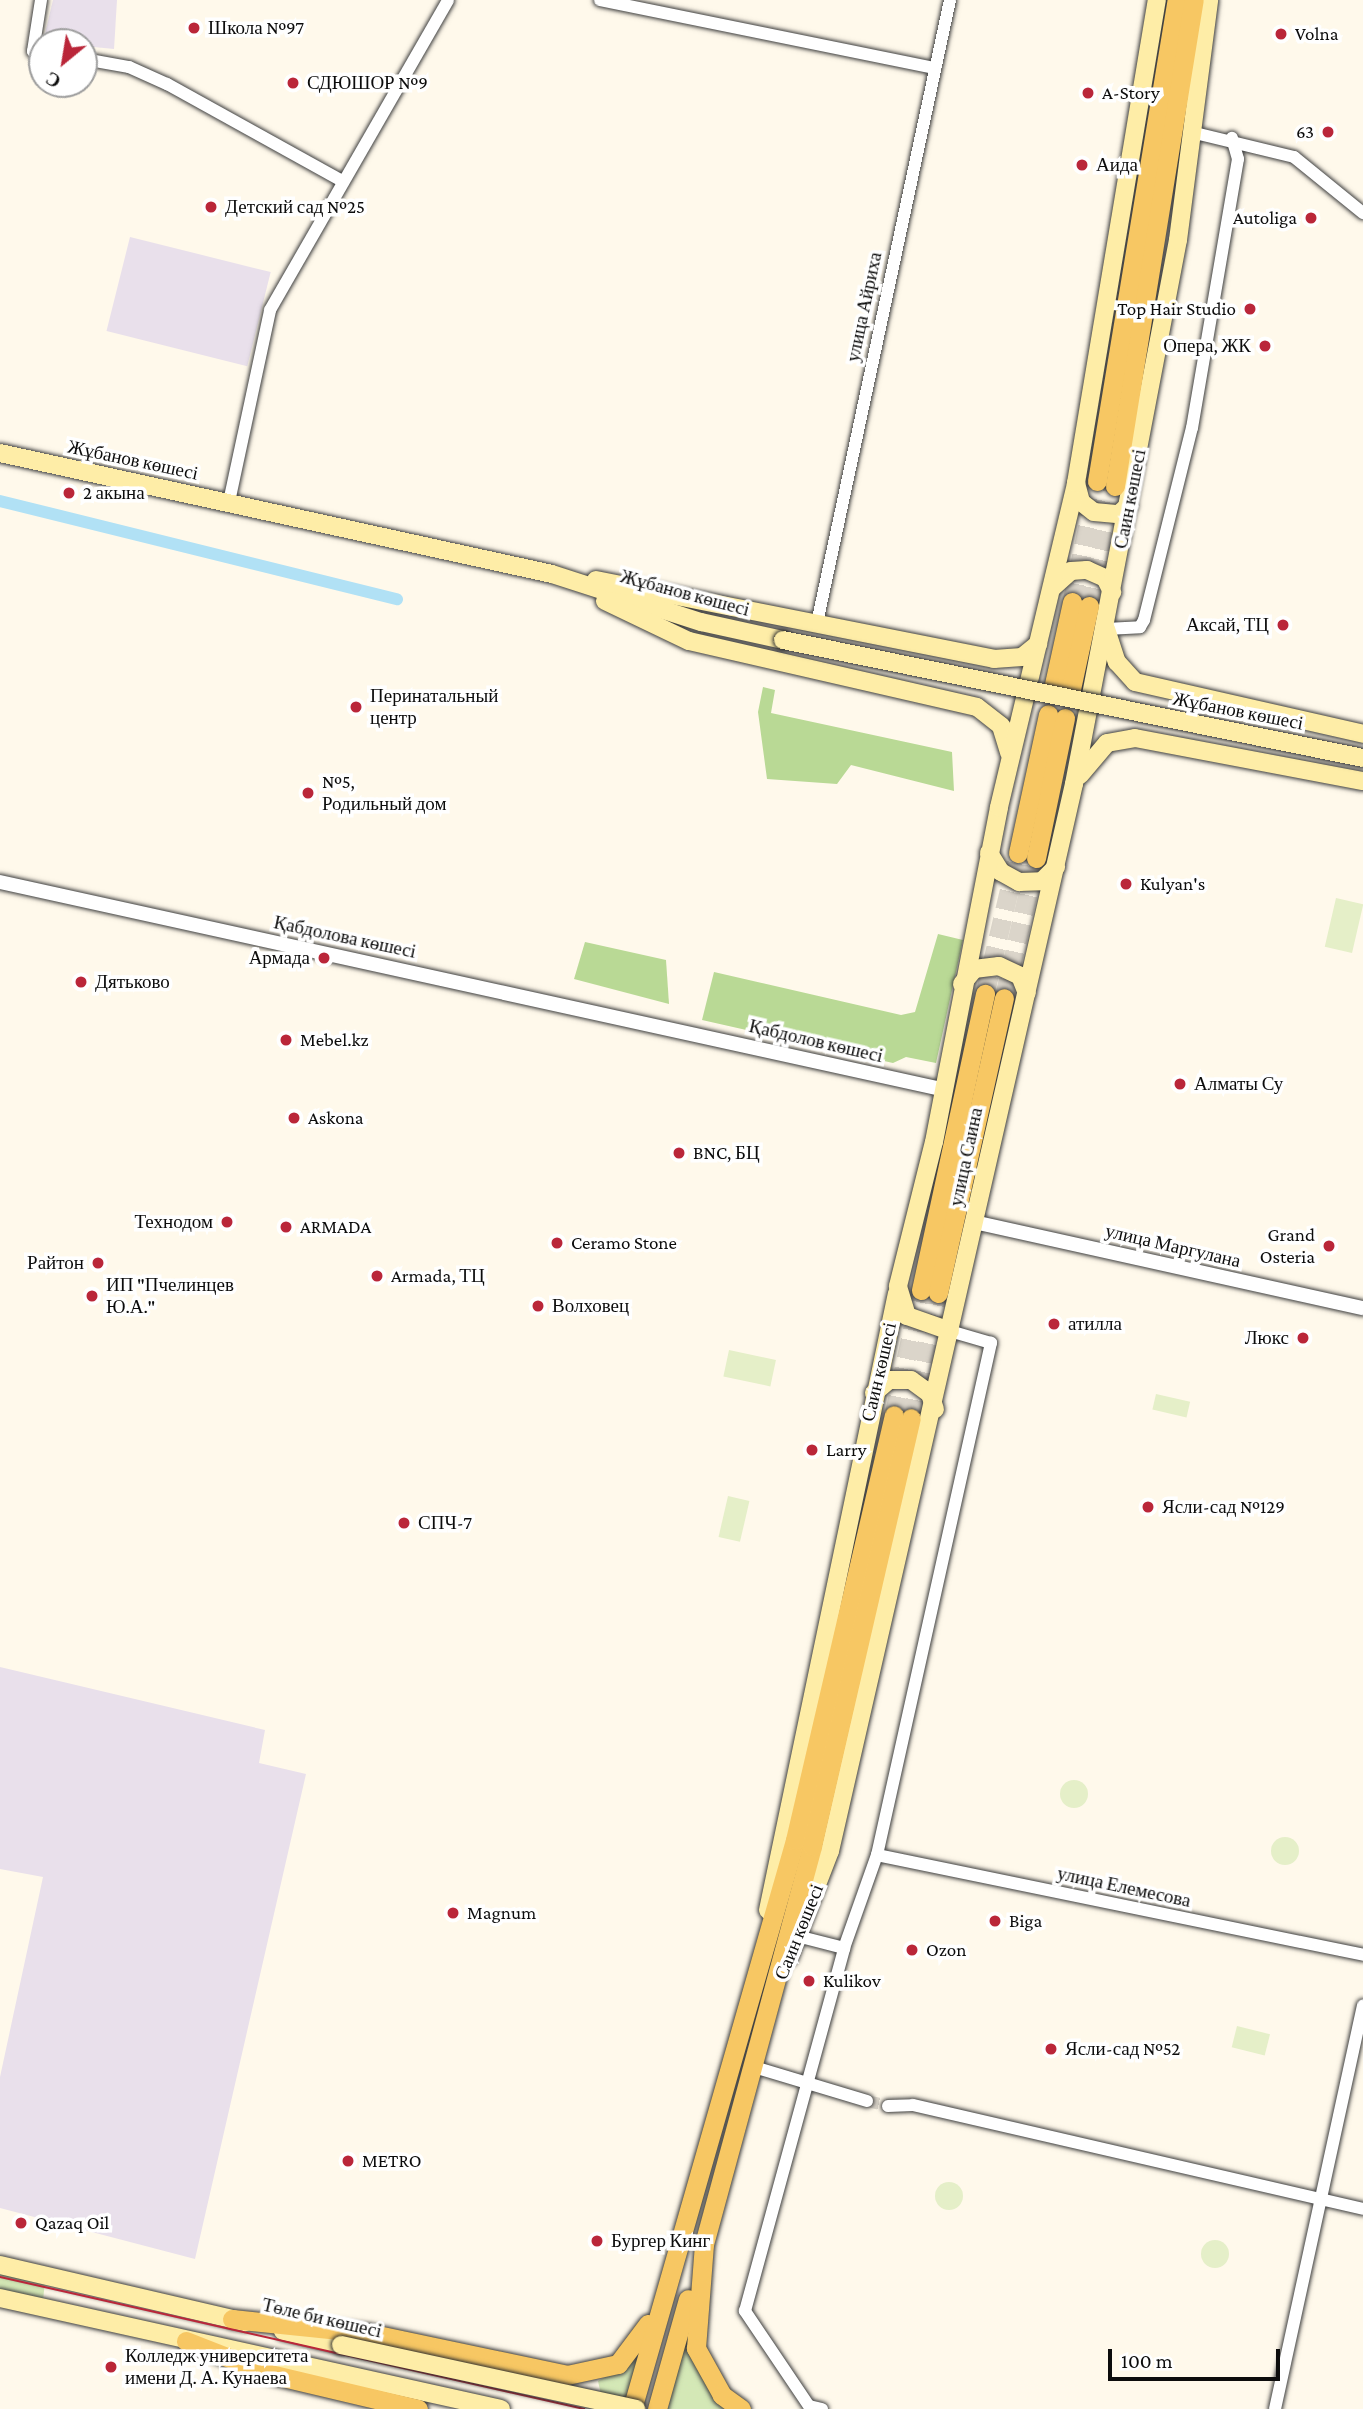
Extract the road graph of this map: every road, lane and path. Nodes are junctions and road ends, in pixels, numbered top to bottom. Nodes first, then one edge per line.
1 (41, 0) edge
2 (448, 0) edge
3 (600, 0) edge
4 (950, 0) edge
5 (1157, 0) edge
6 (1177, 0) edge
7 (1194, 0) edge
8 (1209, 0) edge
9 (37, 28) edge
10 (98, 61) edge
11 (935, 68) junction
12 (1195, 133) junction
13 (1232, 138) junction
14 (342, 181) junction
15 (1363, 213) edge
16 (0, 453) edge
17 (1076, 483) junction
18 (229, 502) junction
19 (1129, 505) junction
20 (552, 574) junction
21 (1053, 587) junction
22 (1112, 592) junction
23 (1080, 604) tunnel mouth
24 (817, 623) junction
25 (1106, 628) junction
26 (1038, 645) junction
27 (1063, 687) dead end
28 (1057, 716) dead end
29 (1363, 734) edge
30 (1363, 758) edge
31 (1011, 759) junction
32 (1363, 781) edge
33 (1074, 784) junction
34 (989, 853) junction
35 (1027, 855) tunnel mouth
36 (1056, 867) junction
37 (0, 882) edge
38 (961, 986) junction
39 (1027, 993) junction
40 (995, 996) tunnel mouth
41 (682, 1031) joint
42 (941, 1089) junction
43 (974, 1222) junction
44 (898, 1286) junction
45 (929, 1291) tunnel mouth
46 (1363, 1308) edge
47 (950, 1331) junction
48 (874, 1393) junction
49 (935, 1409) junction
50 (877, 1855) junction
51 (797, 1936) junction
52 (844, 1948) junction
53 (762, 1953) junction
54 (1363, 1955) edge
55 (773, 1996) junction
56 (1363, 2005) edge
57 (754, 2067) junction
58 (806, 2082) junction
59 (867, 2101) tunnel mouth
60 (888, 2106) tunnel mouth
61 (1319, 2198) junction
62 (1363, 2209) edge
63 (704, 2244) junction
64 (0, 2265) edge
65 (673, 2269) junction
66 (88, 2286) junction
67 (0, 2298) edge
68 (79, 2317) junction
69 (232, 2319) junction
70 (186, 2341) junction
71 (567, 2375) junction
72 (418, 2409) edge
73 (501, 2409) edge
74 (593, 2409) edge
75 (634, 2409) edge
76 (657, 2409) edge
77 (741, 2409) edge
78 (822, 2409) edge
79 (1275, 2409) edge

1 - 9 street
2 - 14 street
3 - 11 street
4 - 11 street, улица Айриха
5 - 17 main road
6 - 7 main road, Саин көшесі
8 - 12 main road, Саин көшесі
10 - 14 street
11 - 24 street, улица Айриха
12 - 13 street
12 - 19 main road, Саин көшесі
13 - 15 street
13 - 25 street
14 - 18 street
16 - 18 main road, Жұбанов көшесі
17 - 19 main road
17 - 21 main road
18 - 20 main road, Жұбанов көшесі
19 - 22 main road, Саин көшесі
20 - 24 main road
20 - 30 main road, Жұбанов көшесі, bridge
20 - 31 main road
21 - 22 main road
21 - 26 main road
22 - 25 main road, Саин көшесі
23 - 27 main road
24 - 26 main road
25 - 29 main road
25 - 33 main road, Саин көшесі
26 - 31 main road
28 - 35 main road
31 - 34 main road
32 - 33 main road
33 - 36 main road, Саин көшесі
34 - 36 main road
34 - 38 main road, Саин көшесі
36 - 39 main road, Саин көшесі
37 - 41 street, Қабдолова көшесі
38 - 39 main road
38 - 42 main road, Саин көшесі
39 - 43 main road, улица Саина
40 - 45 main road
41 - 42 street, Қабдолов көшесі
42 - 44 main road, Саин көшесі
43 - 46 street, улица Маргулана
43 - 47 main road, улица Саина
44 - 47 main road
44 - 48 main road, Саин көшесі
47 - 49 main road, Саин көшесі
47 - 50 street
48 - 49 main road
48 - 53 main road, Саин көшесі
49 - 51 main road, Саин көшесі
50 - 52 street
50 - 54 street, улица Елемесова
51 - 52 street
51 - 55 main road, Саин көшесі
52 - 58 street
53 - 55 main road, Саин көшесі
53 - 65 main road, Саин көшесі
55 - 57 main road
56 - 61 street
57 - 58 street
57 - 63 main road
58 - 59 street
58 - 78 street
60 - 61 street
61 - 62 street
61 - 79 street
63 - 76 main road
63 - 77 main road
64 - 66 main road, Төле би көшесі
65 - 71 main road
65 - 75 main road, Саин көшесі
66 - 68 main road
66 - 69 main road, Төле би көшесі
67 - 68 main road
68 - 70 main road
69 - 71 main road
69 - 75 main road, Төле би көшесі, bridge
70 - 72 main road
70 - 73 main road
71 - 74 main road

